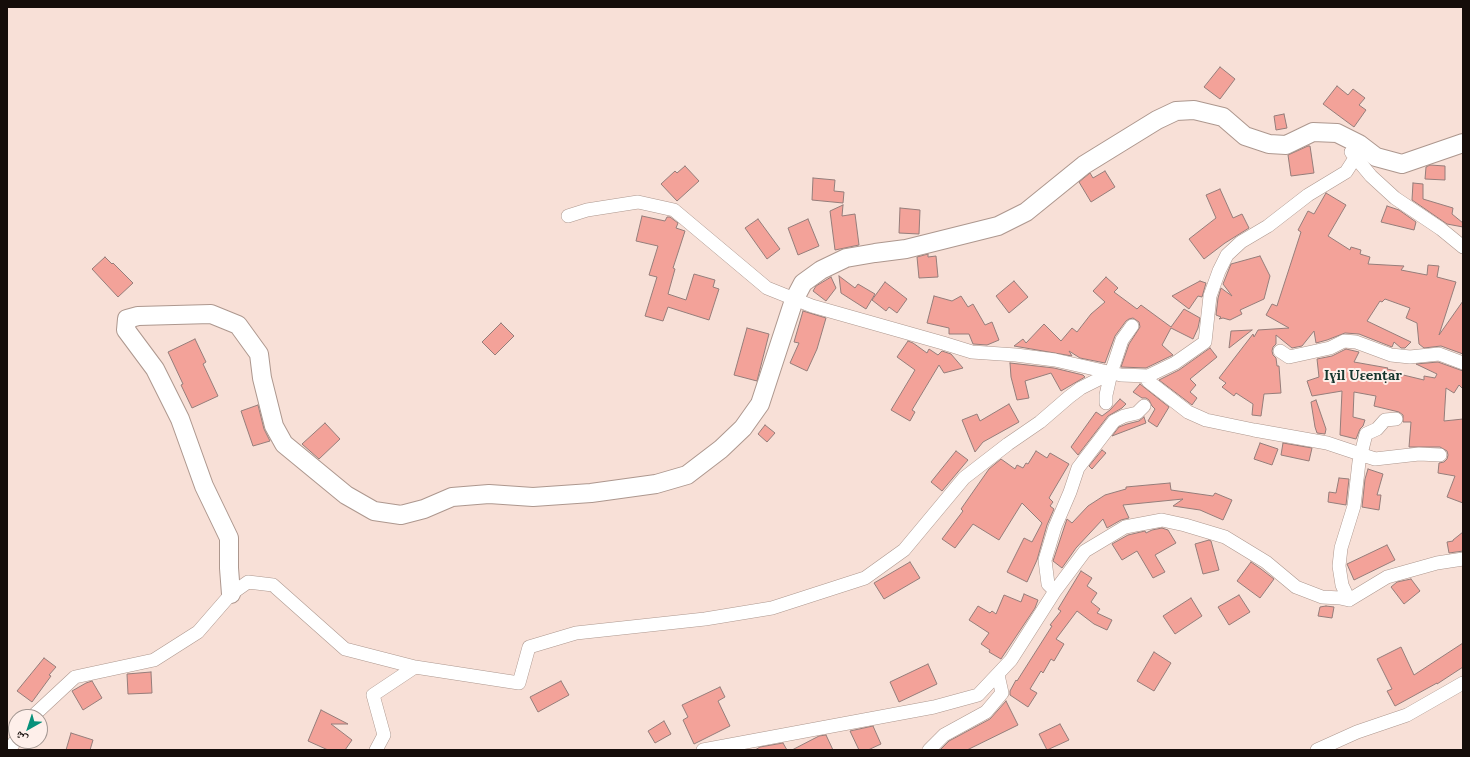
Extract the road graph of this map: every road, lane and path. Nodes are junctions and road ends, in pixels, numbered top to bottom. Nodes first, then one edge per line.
1 (1463, 143) edge
2 (1357, 151) junction
3 (1376, 157) junction
4 (1371, 176) junction
5 (568, 216) dead end
6 (1463, 247) edge
7 (794, 300) junction
8 (1132, 326) dead end
9 (1280, 351) dead end
10 (1463, 363) edge
11 (1111, 372) junction
12 (1145, 376) junction
13 (1106, 403) dead end
14 (1144, 406) dead end
15 (1396, 419) dead end
16 (1361, 454) junction
17 (1440, 455) dead end
18 (1463, 559) edge
19 (1055, 591) junction
20 (232, 594) junction
21 (1349, 600) junction
22 (415, 667) junction
23 (998, 674) junction
24 (1463, 683) edge
25 (40, 709) edge
26 (384, 735) junction
27 (369, 750) edge
28 (376, 750) edge
29 (703, 750) edge
30 (929, 750) edge
31 (1318, 750) edge

1 - 3 street
2 - 3 street
2 - 4 street
2 - 7 street
2 - 12 street
3 - 4 street
4 - 6 street
5 - 7 street
7 - 11 street
7 - 20 street
8 - 11 street
9 - 10 street
11 - 12 street
11 - 13 street
11 - 22 street
12 - 16 street
14 - 19 street
15 - 16 street
16 - 17 street
16 - 21 street
18 - 21 street
19 - 21 street
19 - 23 street
20 - 22 street
20 - 25 street
22 - 26 street
23 - 29 street
23 - 30 street
24 - 31 street
26 - 27 street
26 - 28 street

